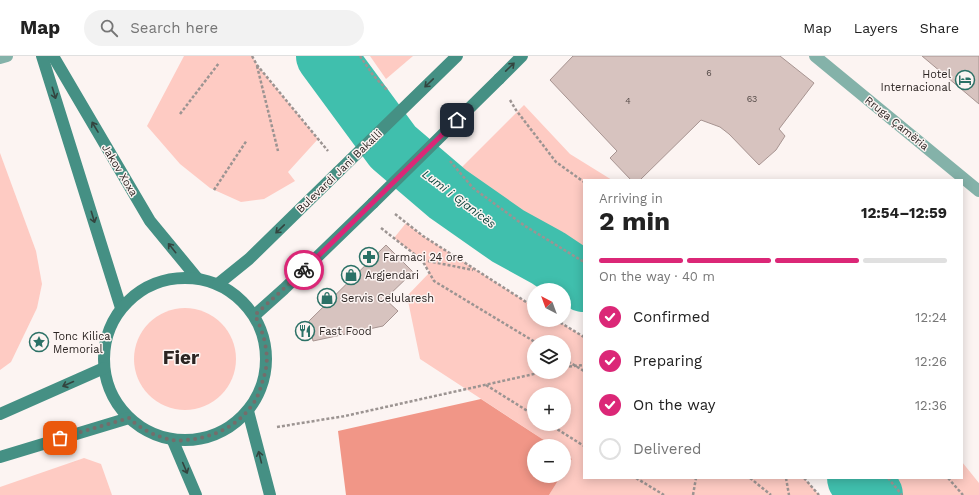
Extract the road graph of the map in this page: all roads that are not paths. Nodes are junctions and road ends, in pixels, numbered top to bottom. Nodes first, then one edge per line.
1 (7, 56) edge
2 (42, 56) edge
3 (53, 56) edge
4 (457, 56) edge
5 (522, 56) edge
6 (815, 56) edge
7 (0, 58) edge
8 (979, 191) edge
9 (197, 278) junction
10 (218, 284) junction
11 (121, 308) junction
12 (255, 315) junction
13 (104, 368) junction
14 (248, 411) junction
15 (0, 414) edge
16 (129, 418) junction
17 (173, 441) junction
18 (0, 457) edge
19 (196, 495) edge
20 (270, 495) edge

1 - 7 street
2 -> 11 main road
9 -> 3 main road, Jakov Xoxa
4 -> 10 main road, Bulevardi Jani Bakalli, bridge
12 -> 5 main road, bridge
6 - 8 street, Rruga Çamëria
9 - 10 main road
9 - 11 main road
10 - 12 main road
11 - 13 main road
12 - 14 main road
13 -> 15 main road
13 - 16 main road
14 - 17 main road
20 -> 14 main road
16 - 17 main road
16 - 18 main road
17 -> 19 main road

